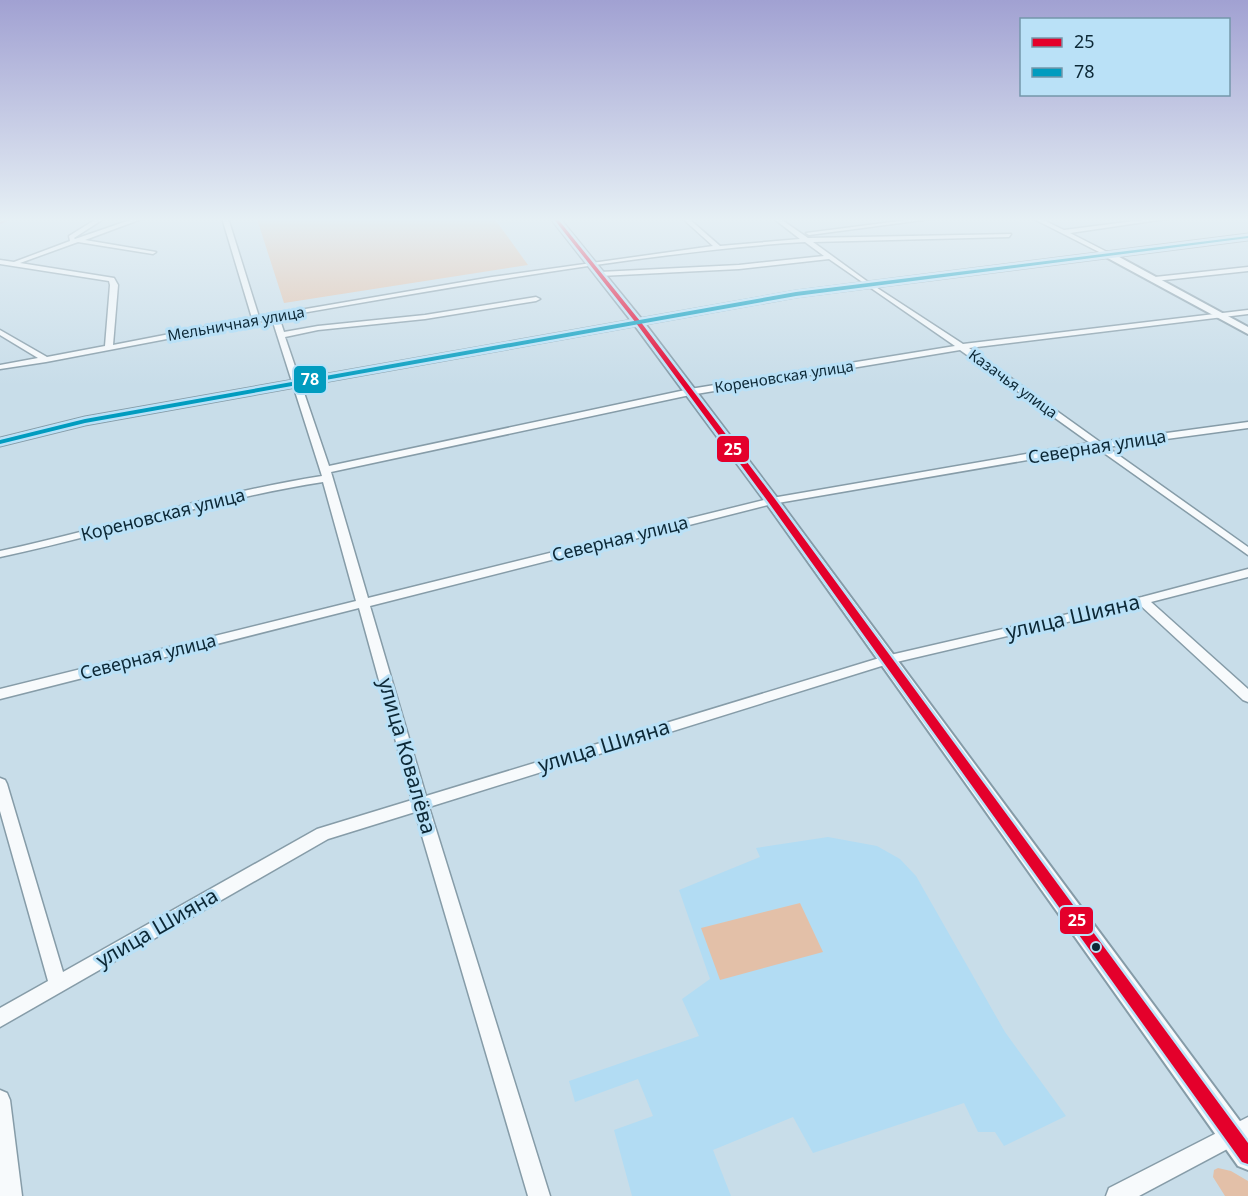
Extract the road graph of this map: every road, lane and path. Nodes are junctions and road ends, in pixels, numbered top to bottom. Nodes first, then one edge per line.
1 (78, 274) edge
2 (242, 274) edge
3 (564, 274) edge
4 (600, 274) edge
5 (854, 274) edge
6 (942, 274) edge
7 (1145, 274) edge
8 (1203, 274) edge
9 (1155, 279) junction
10 (866, 283) junction
11 (536, 299) dead end
12 (1248, 312) edge
13 (1220, 315) junction
14 (275, 317) junction
15 (256, 320) junction
16 (638, 322) junction
17 (0, 332) edge
18 (1248, 332) edge
19 (282, 335) junction
20 (109, 347) junction
21 (962, 348) junction
22 (46, 360) junction
23 (0, 367) edge
24 (297, 382) junction
25 (690, 392) junction
26 (1248, 425) edge
27 (0, 442) edge
28 (1098, 445) junction
29 (326, 474) junction
30 (772, 501) junction
31 (1248, 552) edge
32 (0, 555) edge
33 (1248, 573) edge
34 (1142, 602) junction
35 (364, 604) junction
36 (886, 660) junction
37 (0, 694) edge
38 (1248, 697) edge
39 (0, 784) edge
40 (420, 802) junction
41 (5, 826) edge
42 (58, 985) junction
43 (0, 1018) edge
44 (0, 1100) edge
45 (1240, 1131) edge
46 (1248, 1156) edge
47 (11, 1196) edge
48 (539, 1196) edge
49 (1117, 1196) edge

1 - 20 street
2 - 15 street
3 - 14 street, Мельничная улица
4 - 16 street
5 - 10 street, Казачья улица
6 - 10 main road
7 - 9 street
8 - 9 street
9 - 13 street
10 - 16 main road
10 - 21 street, Казачья улица
11 - 19 street
12 - 13 street, Кореновская улица
13 - 18 street
13 - 21 street, Кореновская улица
14 - 15 street, Мельничная улица
14 - 19 street, улица Ковалёва
15 - 20 street, Мельничная улица
16 - 24 main road
16 - 25 street
17 - 22 street
19 - 24 street, улица Ковалёва
20 - 22 street, Мельничная улица
21 - 25 street, Кореновская улица
21 - 28 street, Казачья улица
22 - 23 street, Мельничная улица
24 - 27 main road
24 - 29 street, улица Ковалёва
25 - 29 street, Кореновская улица
25 - 30 street
26 - 28 street, Северная улица
28 - 30 street, Северная улица
28 - 31 street, Казачья улица
29 - 32 street, Кореновская улица
29 - 35 street, улица Ковалёва
30 - 35 street, Северная улица
30 - 36 street
33 - 34 street, улица Шияна
34 - 36 street, улица Шияна
34 - 38 street
35 - 37 street, Северная улица
35 - 40 street, улица Ковалёва
36 - 40 street, улица Шияна
36 - 45 street
39 - 41 street
40 - 42 street, улица Шияна
40 - 48 street, улица Ковалёва
41 - 42 street
42 - 43 street, улица Шияна
44 - 47 street
45 - 46 street
45 - 49 street

